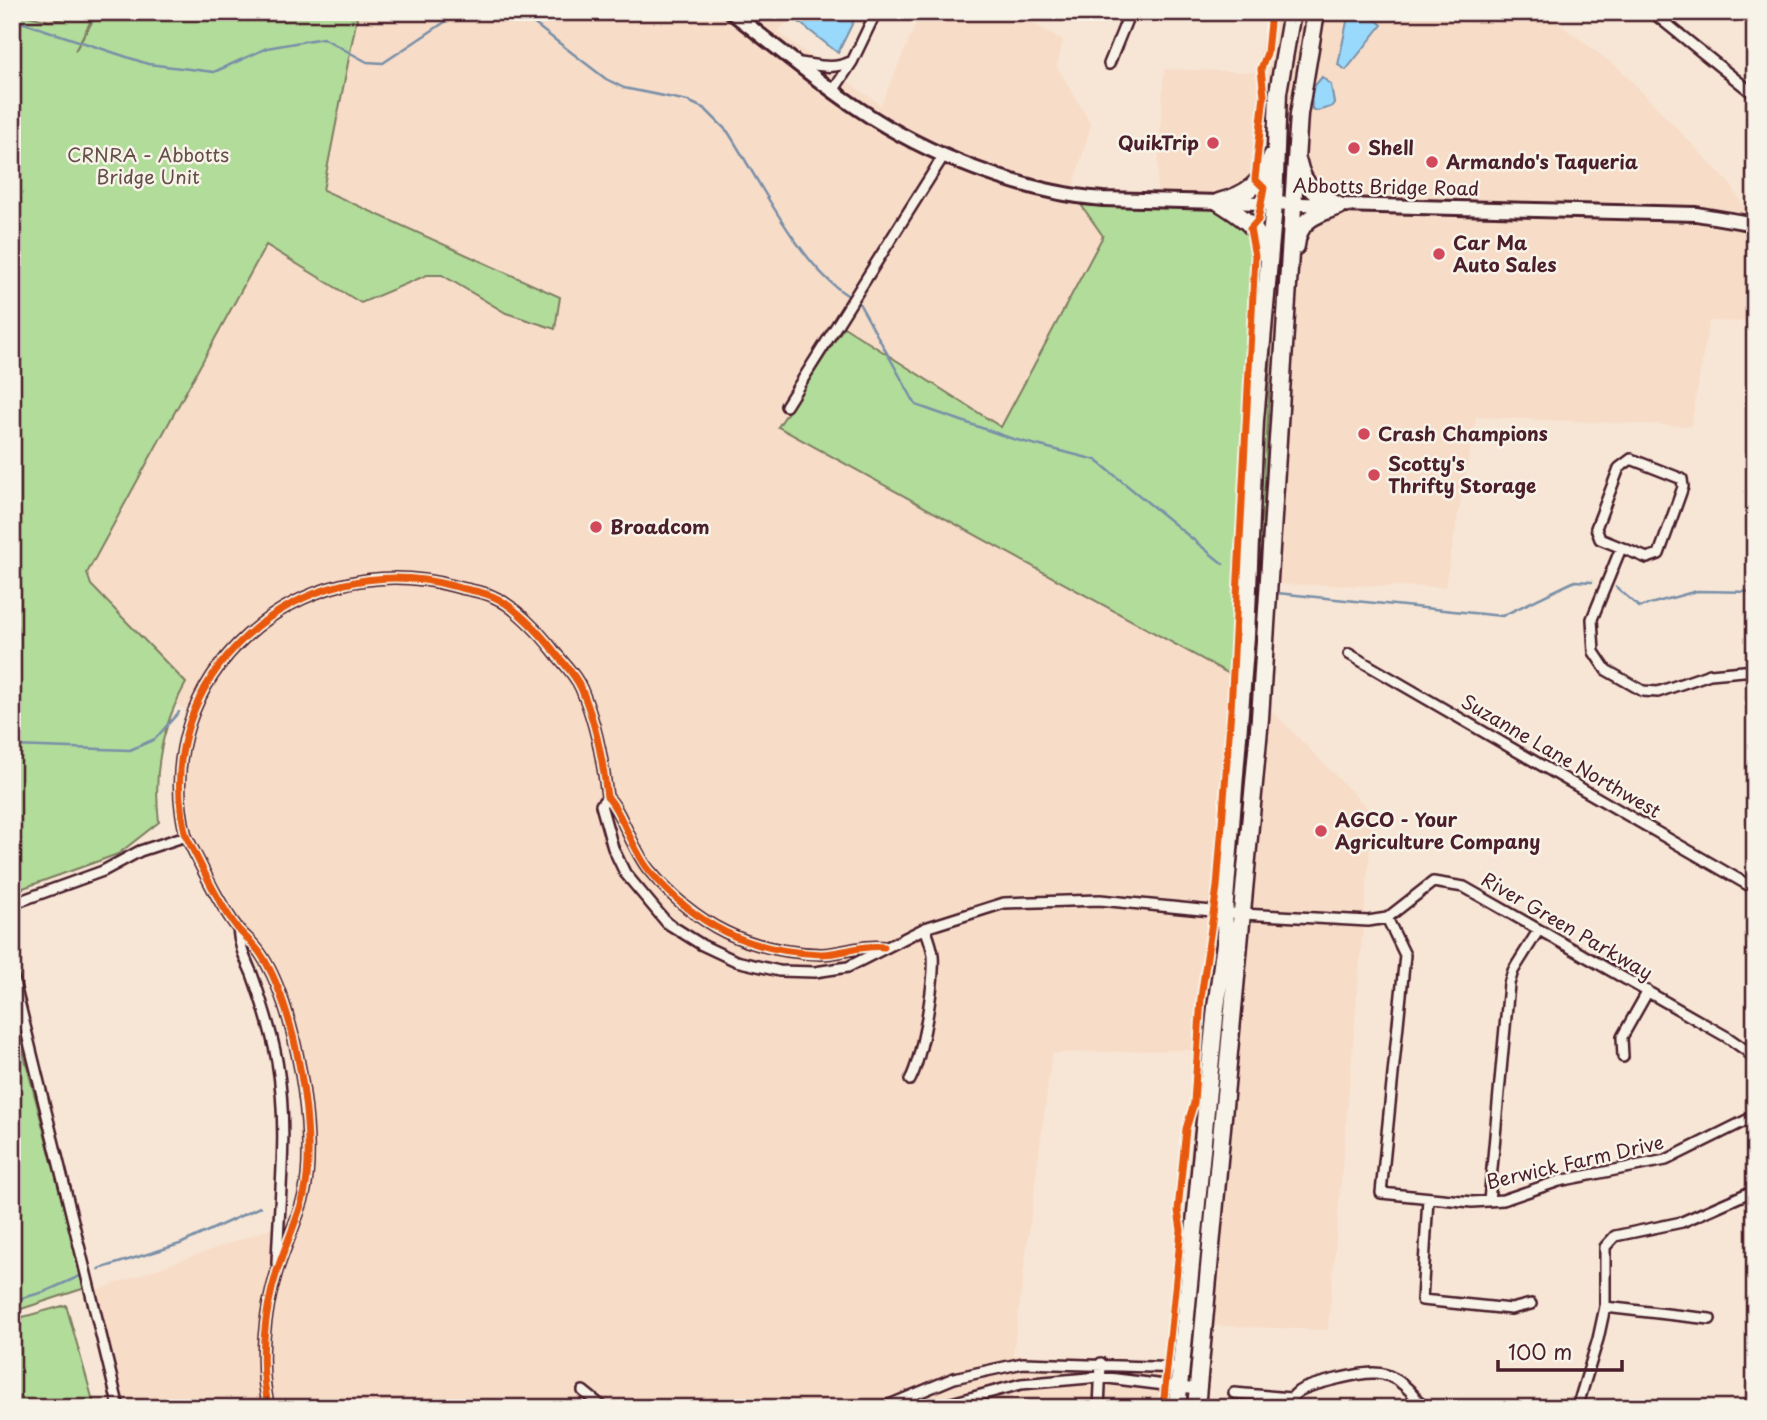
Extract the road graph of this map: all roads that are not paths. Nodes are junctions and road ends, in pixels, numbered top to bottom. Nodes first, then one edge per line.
1 (731, 12) edge
2 (876, 12) edge
3 (1130, 12) edge
4 (1292, 12) edge
5 (1316, 12) edge
6 (1652, 12) edge
7 (852, 62) junction
8 (800, 63) junction
9 (1109, 64) dead end
10 (832, 91) junction
11 (1755, 95) edge
12 (1277, 140) junction
13 (1296, 150) junction
14 (944, 155) junction
15 (1219, 202) junction
16 (1274, 205) junction
17 (1292, 205) junction
18 (1339, 206) junction
19 (1755, 224) edge
20 (1269, 259) junction
21 (1288, 275) junction
22 (786, 406) dead end
23 (1621, 548) junction
24 (1349, 654) dead end
25 (1755, 670) edge
26 (607, 796) junction
27 (186, 836) junction
28 (1755, 889) edge
29 (12, 904) edge
30 (1224, 913) junction
31 (1242, 914) junction
32 (1387, 918) junction
33 (925, 928) junction
34 (238, 929) junction
35 (1538, 930) junction
36 (884, 947) junction
37 (12, 973) edge
38 (1648, 991) junction
39 (1623, 1057) dead end
40 (1755, 1062) edge
41 (910, 1080) dead end
42 (1755, 1116) edge
43 (1755, 1190) edge
44 (1428, 1198) junction
45 (1489, 1200) junction
46 (276, 1273) junction
47 (1531, 1304) dead end
48 (1605, 1307) junction
49 (1710, 1319) dead end
50 (1101, 1363) junction
51 (1182, 1368) junction
52 (1200, 1370) junction
53 (1100, 1377) junction
54 (1179, 1387) junction
55 (1197, 1389) junction
56 (583, 1391) dead end
57 (1234, 1393) dead end
58 (1288, 1403) edge
59 (119, 1408) edge
60 (269, 1408) edge
61 (604, 1408) edge
62 (882, 1408) edge
63 (933, 1408) edge
64 (1099, 1408) edge
65 (1177, 1408) edge
66 (1196, 1408) edge
67 (1422, 1408) edge
68 (1577, 1408) edge

1 - 8 main road, Abbotts Bridge Road
2 - 7 street
3 - 9 street
4 - 12 highway
5 - 13 highway
6 - 11 street
7 - 8 street
7 - 10 street
8 - 10 main road, Abbotts Bridge Road
10 - 14 main road, Abbotts Bridge Road
12 - 15 highway
12 - 16 highway
13 - 17 highway
13 - 18 highway
14 - 15 main road, Abbotts Bridge Road
14 - 22 street
15 - 16 main road, Abbotts Bridge Road
15 - 20 highway
16 - 17 main road, Abbotts Bridge Road
16 - 20 highway
17 - 18 main road, Abbotts Bridge Road
17 - 21 highway
18 - 19 main road, Abbotts Bridge Road
18 - 21 highway
20 - 30 highway
21 - 31 highway
23 - 23 street
23 - 25 street
24 - 28 street, Suzanne Lane Northwest
26 - 27 street
26 - 36 street
26 - 36 street
27 - 29 street
27 - 34 street
30 - 31 street
30 - 33 street
30 - 51 highway
31 - 32 street
31 - 52 highway
32 - 35 street, River Green Parkway
32 - 44 street, Berwick Farm Drive
33 - 36 street
33 - 41 street
34 - 46 street
34 - 46 street
35 - 38 street, River Green Parkway
35 - 45 street
37 - 59 street
38 - 39 street
38 - 40 street, River Green Parkway
42 - 45 street, Berwick Farm Drive
43 - 48 street
44 - 45 street, Berwick Farm Drive
44 - 47 street
46 - 60 street
48 - 49 street
48 - 68 street
50 - 51 street
50 - 53 street
50 - 62 street
51 - 52 street
51 - 54 highway
52 - 55 highway
53 - 54 street
53 - 63 street
53 - 64 street
54 - 55 street
54 - 65 highway
55 - 66 highway
56 - 61 street
57 - 58 street
58 - 67 street

